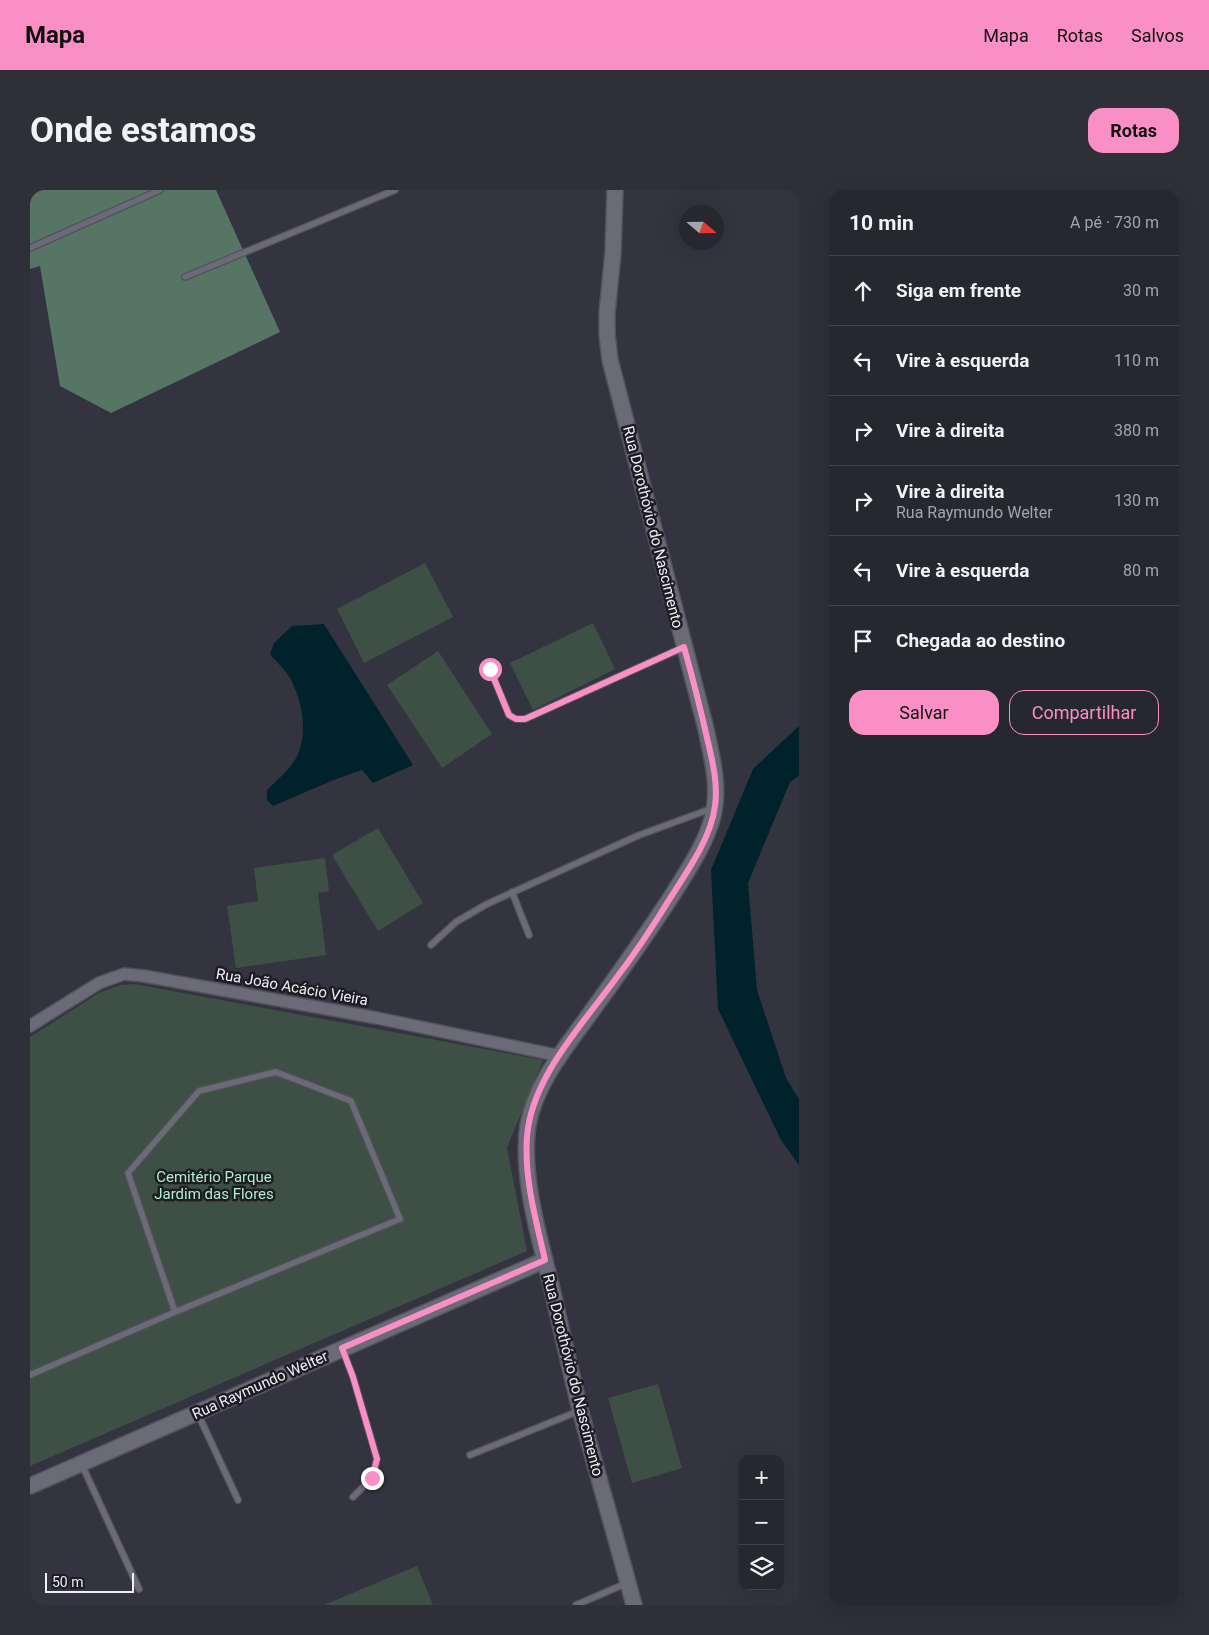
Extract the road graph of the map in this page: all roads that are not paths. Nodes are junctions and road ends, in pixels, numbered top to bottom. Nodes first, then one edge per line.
1 (160, 190) edge
2 (395, 190) edge
3 (615, 190) edge
4 (30, 248) edge
5 (185, 277) dead end
6 (684, 647) junction
7 (490, 669) dead end
8 (715, 807) junction
9 (512, 892) junction
10 (529, 935) dead end
11 (431, 945) dead end
12 (30, 1026) edge
13 (560, 1056) junction
14 (545, 1260) junction
15 (175, 1312) junction
16 (342, 1348) junction
17 (30, 1375) edge
18 (580, 1410) junction
19 (197, 1412) junction
20 (470, 1456) dead end
21 (82, 1463) junction
22 (30, 1486) edge
23 (353, 1497) dead end
24 (238, 1500) dead end
25 (628, 1583) junction
26 (139, 1589) dead end
27 (576, 1605) edge
28 (634, 1605) edge

1 - 4 lane
2 - 5 lane
3 - 6 street, Rua Dorothóvio do Nascimento
6 - 7 lane
6 - 8 street, Rua Dorothóvio do Nascimento
8 - 9 lane
8 - 13 street, Rua Dorothóvio do Nascimento
9 - 10 lane
9 - 11 lane
12 - 13 street, Rua João Acácio Vieira
13 - 14 street, Rua Dorothóvio do Nascimento
14 - 16 street, Rua Raymundo Welter
14 - 18 street, Rua Dorothóvio do Nascimento
15 - 15 lane
15 - 17 lane
16 - 19 street, Rua Raymundo Welter
16 - 23 lane
18 - 20 lane
18 - 25 street, Rua Dorothóvio do Nascimento
19 - 21 street, Rua Raymundo Welter
19 - 24 lane
21 - 22 street, Rua Raymundo Welter
21 - 26 lane
25 - 27 lane
25 - 28 street, Rua Dorothóvio do Nascimento

